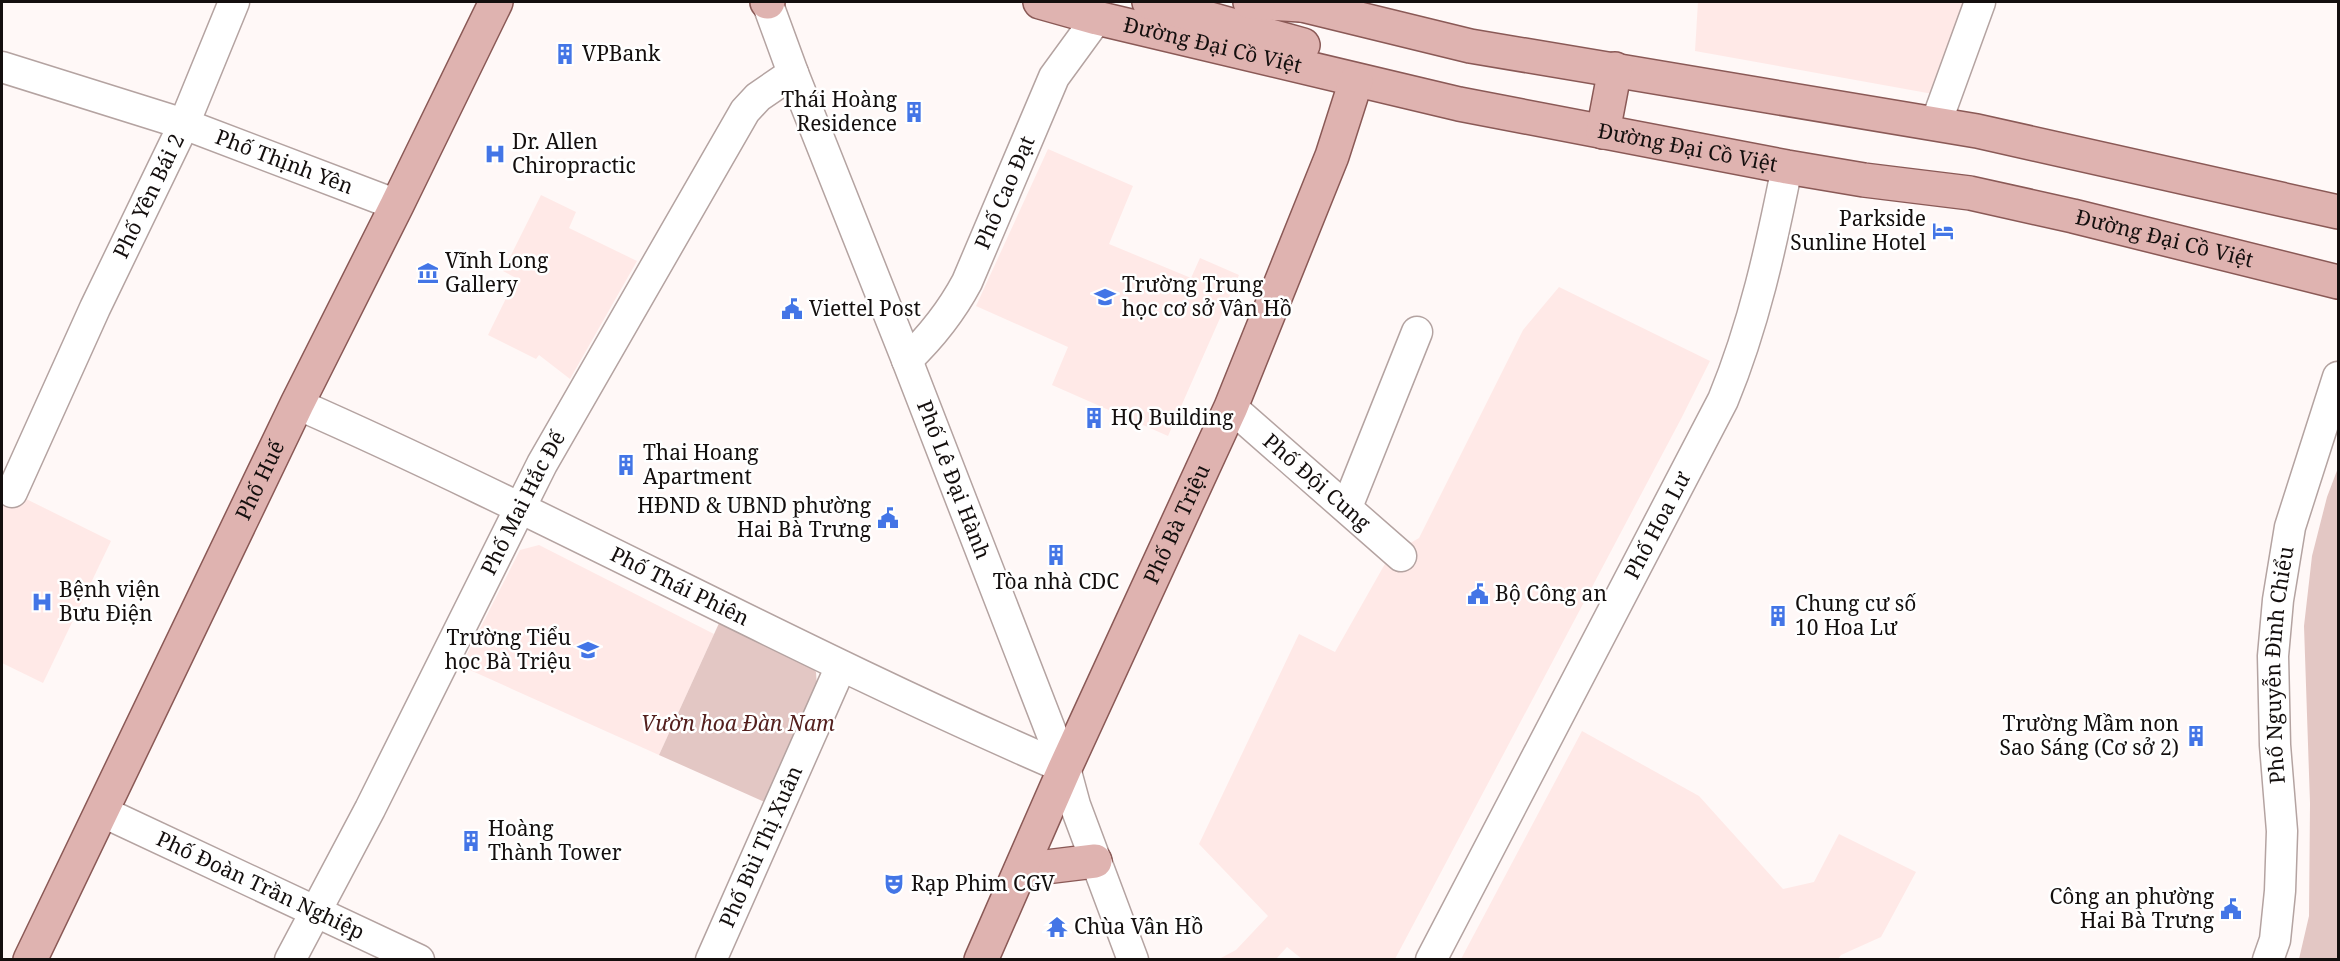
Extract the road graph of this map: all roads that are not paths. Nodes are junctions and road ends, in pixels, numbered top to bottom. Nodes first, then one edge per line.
1 (234, 2) edge
2 (496, 2) edge
3 (767, 2) edge
4 (1040, 2) edge
5 (1149, 2) edge
6 (1250, 2) edge
7 (1980, 2) edge
8 (1295, 3) edge
9 (1097, 18) junction
10 (2, 67) edge
11 (1615, 69) junction
12 (793, 73) junction
13 (1356, 81) junction
14 (1392, 88) junction
15 (1935, 123) junction
16 (184, 124) junction
17 (1603, 132) junction
18 (1787, 167) junction
19 (397, 205) junction
20 (2338, 212) edge
21 (2338, 282) edge
22 (1417, 332) dead end
23 (908, 360) junction
24 (2338, 377) edge
25 (297, 404) junction
26 (1232, 407) junction
27 (12, 492) dead end
28 (1347, 507) junction
29 (519, 508) junction
30 (1401, 556) dead end
31 (840, 666) junction
32 (1065, 768) junction
33 (101, 811) junction
34 (1095, 861) junction
35 (1021, 870) junction
36 (316, 910) junction
37 (30, 960) edge
38 (290, 960) edge
39 (419, 960) edge
40 (711, 960) edge
41 (981, 960) edge
42 (1133, 960) edge
43 (1431, 960) edge
44 (2268, 960) edge

1 - 16 street, Phố Yên Bái 2
2 - 19 main road, Phố Huế
3 - 12 street, Phố Lê Đại Hành
4 - 9 main road, Đường Đại Cồ Việt
5 - 14 main road
6 - 8 main road
7 - 15 street
8 - 11 main road
9 - 13 main road, Đường Đại Cồ Việt
9 - 23 street, Phố Cao Đạt
10 - 16 street, Phố Thịnh Yên
11 - 15 main road
11 - 17 main road
12 - 23 street, Phố Lê Đại Hành
12 - 29 street, Phố Mai Hắc Đế
13 - 14 main road, Đường Đại Cồ Việt
13 - 26 main road, Phố Bà Triệu
14 - 17 main road, Đường Đại Cồ Việt
15 - 20 main road
16 - 19 street, Phố Thịnh Yên
16 - 27 street, Phố Yên Bái 2
17 - 18 main road, Đường Đại Cồ Việt
18 - 21 main road, Đường Đại Cồ Việt
18 - 43 street, Phố Hoa Lư
19 - 25 main road, Phố Huế
22 - 28 street
23 - 32 street, Phố Lê Đại Hành
24 - 44 street, Phố Nguyễn Đình Chiểu
25 - 29 street, Phố Thái Phiên
25 - 33 main road, Phố Huế
26 - 28 street, Phố Đội Cung
26 - 32 main road, Phố Bà Triệu
28 - 30 street, Phố Đội Cung
29 - 31 street, Phố Thái Phiên
29 - 36 street, Phố Mai Hắc Đế
31 - 32 street, Phố Thái Phiên
31 - 40 street, Phố Bùi Thị Xuân
32 - 34 street, Phố Lê Đại Hành
32 - 35 main road, Phố Bà Triệu
33 - 36 street, Phố Đoàn Trần Nghiệp
33 - 37 main road, Phố Huế
34 - 35 main road
34 - 42 street, Phố Lê Đại Hành
35 - 41 main road, Phố Bà Triệu
36 - 38 street, Phố Mai Hắc Đế
36 - 39 street, Phố Đoàn Trần Nghiệp

